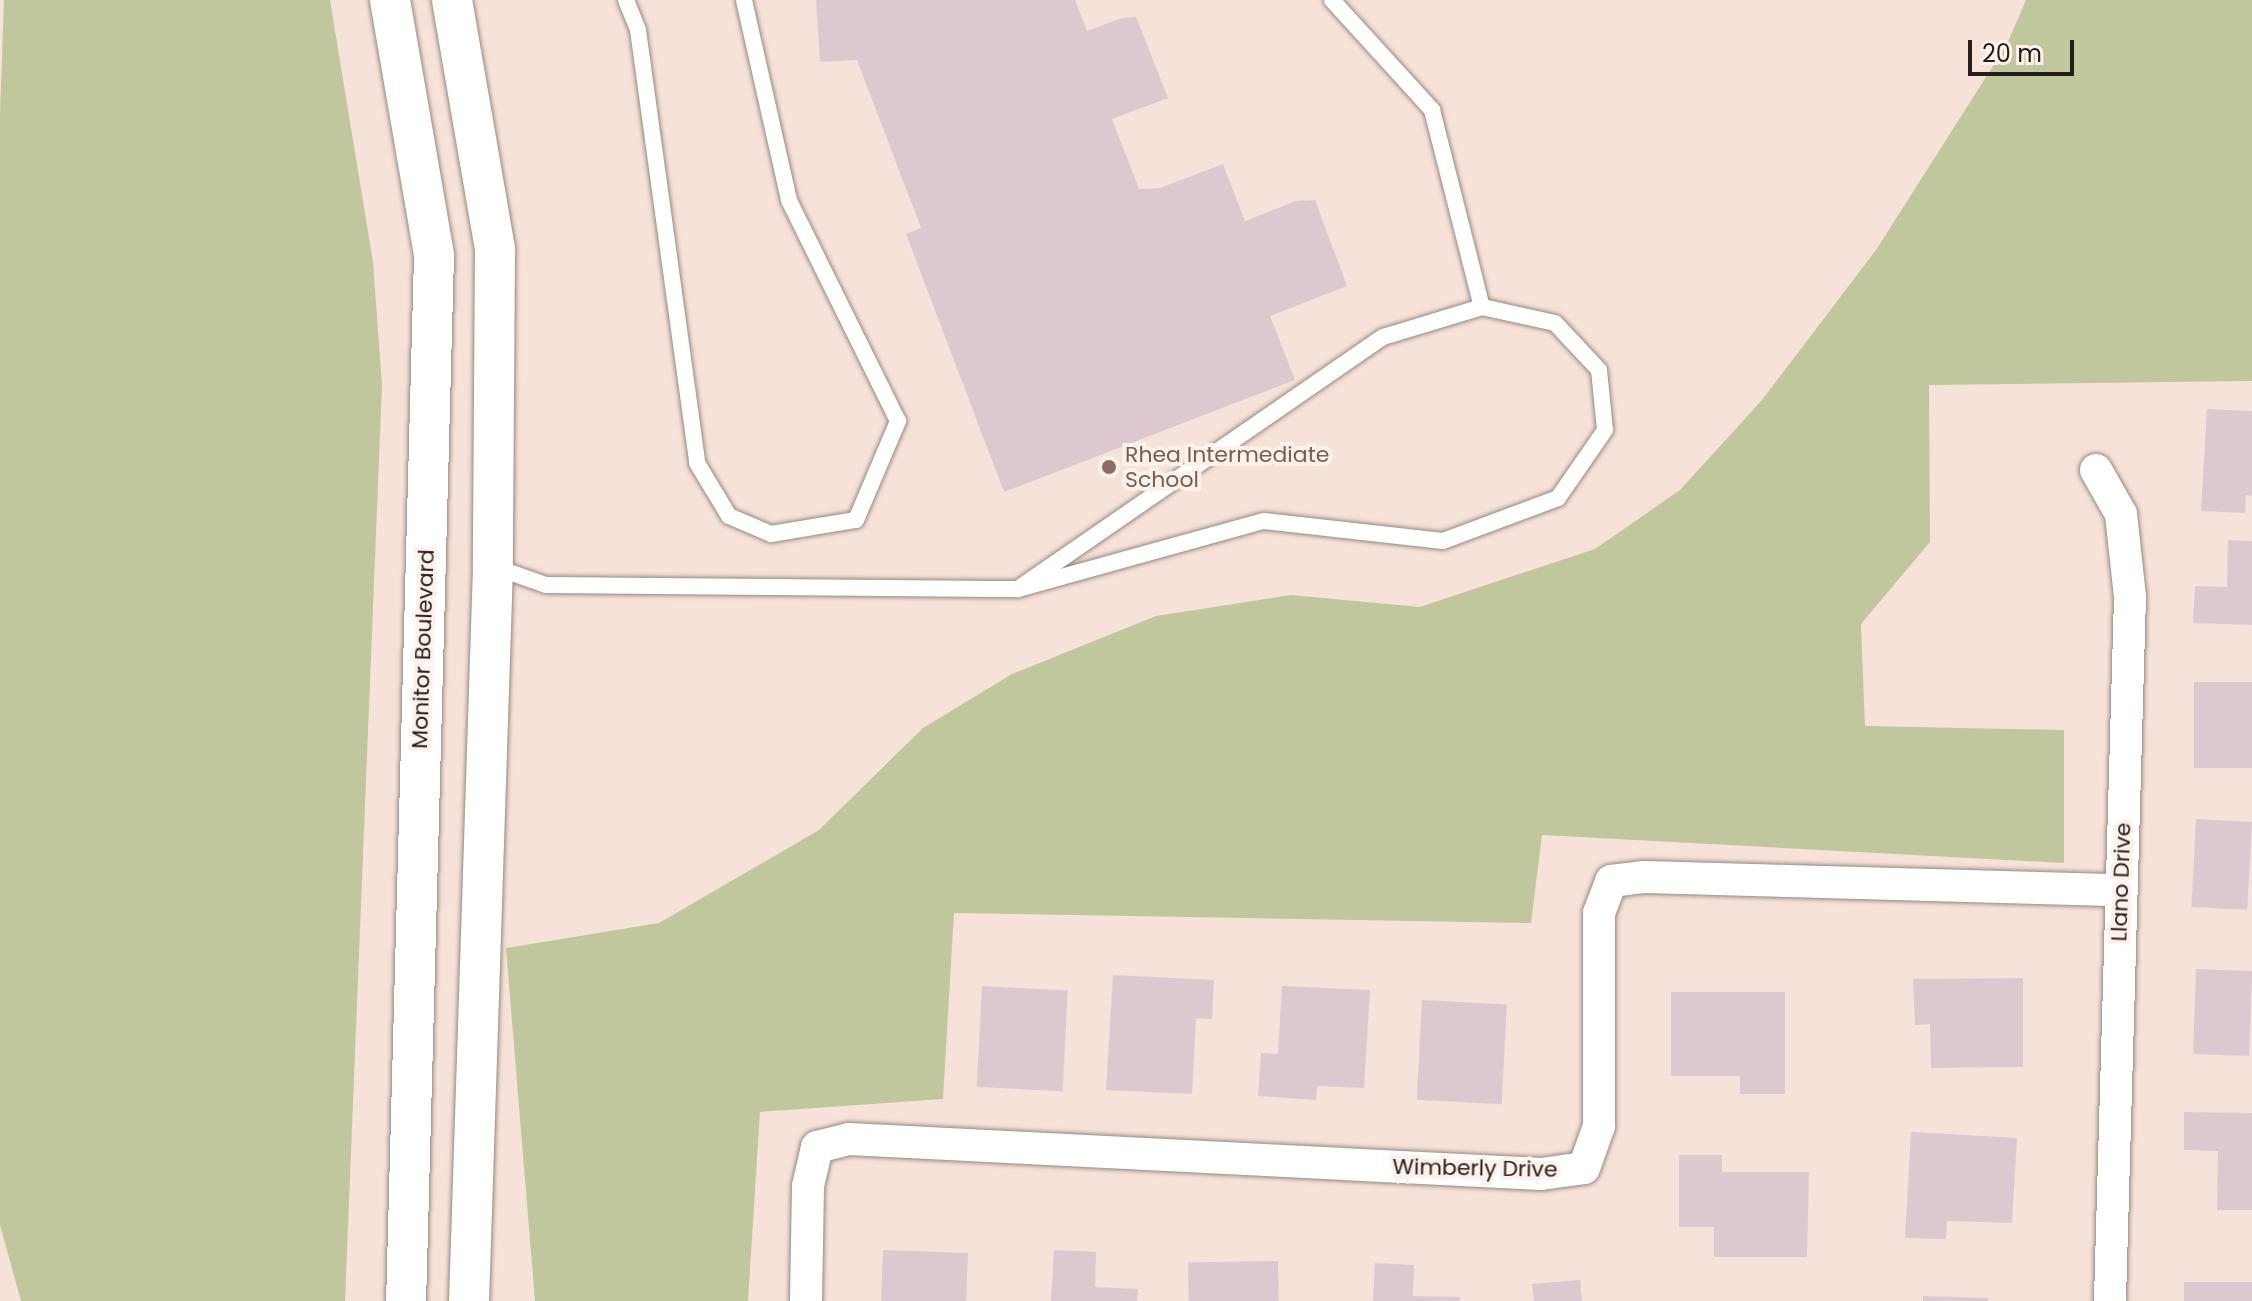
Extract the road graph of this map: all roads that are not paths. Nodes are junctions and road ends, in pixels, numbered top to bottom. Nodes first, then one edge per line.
1 (390, 0) edge
2 (452, 0) edge
3 (626, 0) edge
4 (744, 0) edge
5 (1332, 0) edge
6 (1482, 307) junction
7 (2096, 470) dead end
8 (493, 567) junction
9 (1018, 589) junction
10 (2121, 890) junction
11 (406, 1301) edge
12 (469, 1301) edge
13 (806, 1301) edge
14 (2110, 1301) edge

1 - 11 street, Monitor Boulevard
2 - 8 street
3 - 4 lane
5 - 6 lane
6 - 9 lane
6 - 9 lane
7 - 10 street, Llano Drive
8 - 9 lane
8 - 12 street
10 - 13 street, Wimberly Drive
10 - 14 street, Llano Drive

